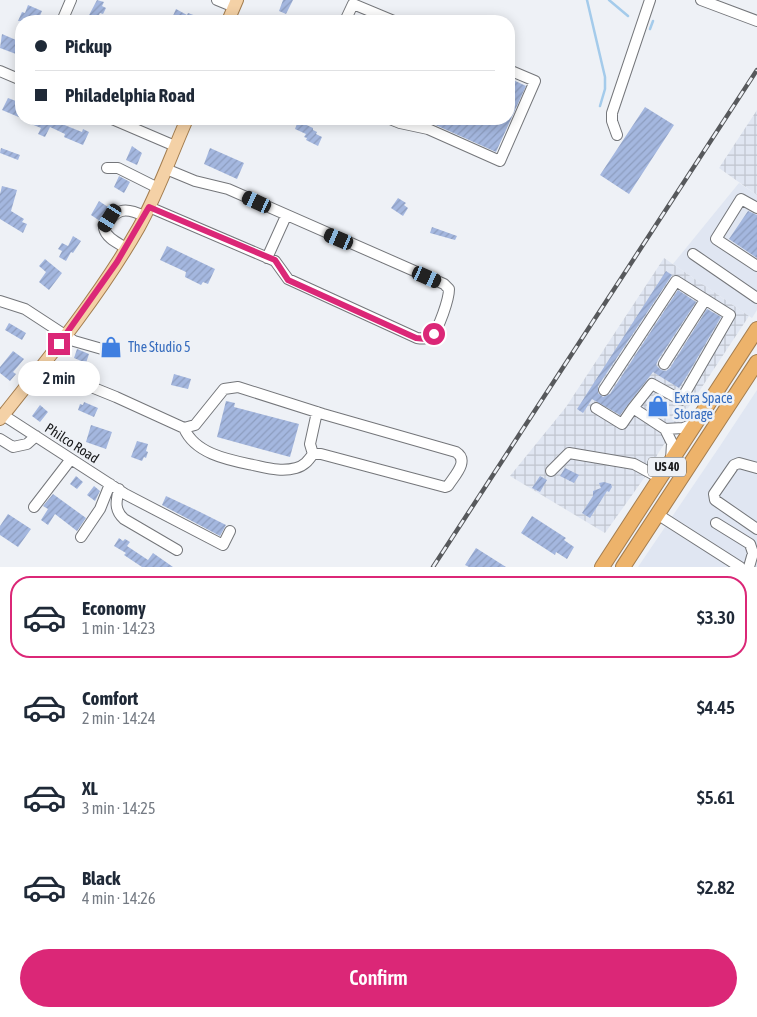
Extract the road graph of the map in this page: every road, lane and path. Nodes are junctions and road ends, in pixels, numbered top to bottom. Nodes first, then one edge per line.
1 (71, 0) edge
2 (650, 0) edge
3 (701, 0) edge
4 (228, 2) edge
5 (65, 15) edge
6 (229, 15) edge
7 (348, 15) edge
8 (380, 15) edge
9 (757, 21) edge
10 (0, 71) edge
11 (515, 73) edge
12 (15, 77) edge
13 (126, 125) edge
14 (184, 125) edge
15 (409, 125) edge
16 (617, 135) dead end
17 (175, 146) junction
18 (107, 168) dead end
19 (166, 169) junction
20 (158, 188) junction
21 (757, 208) edge
22 (147, 211) junction
23 (286, 216) junction
24 (126, 248) junction
25 (693, 254) dead end
26 (268, 258) junction
27 (757, 266) edge
28 (757, 298) edge
29 (705, 300) junction
30 (0, 301) edge
31 (757, 330) edge
32 (66, 334) junction
33 (102, 349) dead end
34 (757, 362) edge
35 (664, 364) dead end
36 (42, 367) junction
37 (604, 390) dead end
38 (596, 408) dead end
39 (633, 408) junction
40 (320, 413) junction
41 (2, 418) edge
42 (696, 423) junction
43 (184, 428) junction
44 (665, 429) junction
45 (36, 436) junction
46 (0, 438) edge
47 (313, 454) junction
48 (71, 459) junction
49 (671, 461) junction
50 (757, 468) edge
51 (551, 471) dead end
52 (660, 478) junction
53 (118, 489) junction
54 (34, 507) dead end
55 (657, 514) junction
56 (716, 523) dead end
57 (757, 529) edge
58 (230, 531) dead end
59 (81, 537) dead end
60 (177, 550) dead end
61 (602, 567) edge
62 (622, 567) edge
63 (740, 567) edge
64 (749, 567) edge

1 - 5 street
2 - 16 street
3 - 9 street
4 - 6 main road
7 - 8 street
10 - 12 street
11 - 15 street
13 - 17 street
14 - 17 main road
17 - 19 main road
18 - 20 street
19 - 20 main road
19 - 23 street
20 - 22 main road
21 - 27 street
22 - 24 main road
22 - 24 street
22 - 26 street
23 - 26 street
23 - 26 street
24 - 32 main road
25 - 28 street
29 - 35 street
29 - 37 street
29 - 39 street
30 - 32 street
31 - 42 highway, US 40
32 - 33 street
32 - 36 main road
34 - 55 highway, US 40
36 - 41 main road
36 - 43 street
38 - 39 street
39 - 44 street
40 - 43 street
40 - 47 street
40 - 47 street
41 - 45 street, Philco Road
42 - 44 street
42 - 49 highway, US 40
43 - 47 street
44 - 49 street
45 - 46 street
45 - 48 street, Philco Road
48 - 53 street, Philco Road
48 - 54 street
49 - 52 highway, US 40
50 - 57 street
51 - 52 street
52 - 61 highway, US 40
53 - 58 street, Philco Road
53 - 59 street
53 - 60 street
55 - 62 highway, US 40
55 - 63 street
56 - 64 street

